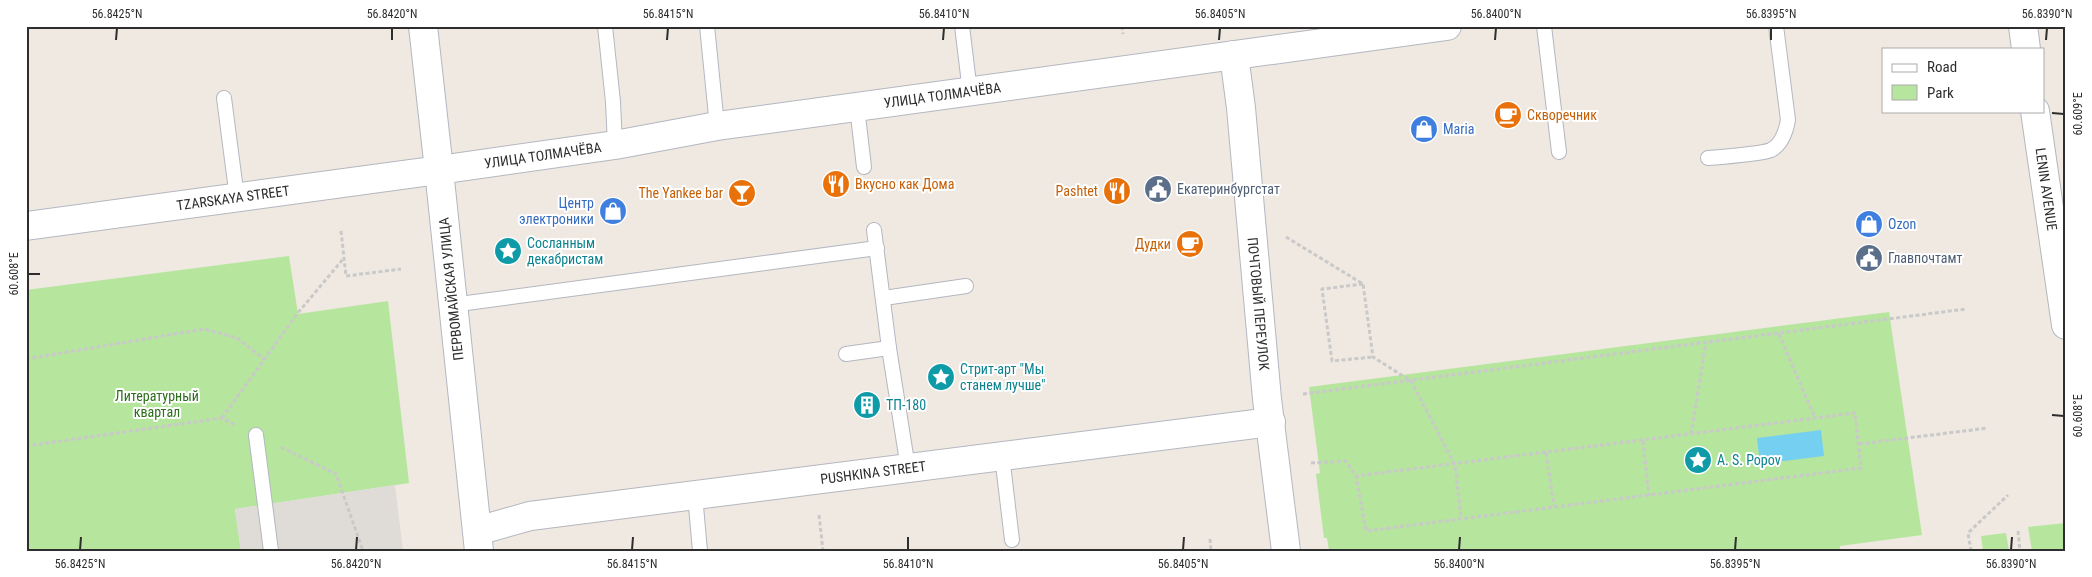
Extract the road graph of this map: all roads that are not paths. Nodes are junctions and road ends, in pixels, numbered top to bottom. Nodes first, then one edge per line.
1 (424, 26) edge
2 (604, 26) edge
3 (707, 26) edge
4 (962, 26) edge
5 (1447, 26) edge
6 (1544, 26) edge
7 (1776, 26) edge
8 (2023, 26) edge
9 (2026, 48) edge
10 (1234, 55) junction
11 (970, 92) junction
12 (224, 98) dead end
13 (857, 107) junction
14 (2035, 112) edge
15 (717, 126) junction
16 (615, 145) junction
17 (1559, 152) dead end
18 (1708, 158) dead end
19 (864, 167) dead end
20 (439, 170) junction
21 (237, 198) junction
22 (26, 226) edge
23 (874, 230) dead end
24 (877, 248) junction
25 (966, 286) dead end
26 (884, 298) junction
27 (452, 305) junction
28 (2066, 325) edge
29 (889, 348) junction
30 (846, 354) dead end
31 (1271, 422) junction
32 (256, 435) road end
33 (1002, 456) junction
34 (908, 468) junction
35 (695, 495) junction
36 (1012, 540) dead end
37 (478, 541) edge
38 (271, 551) edge
39 (700, 551) edge
40 (1286, 551) edge

1 - 20 street, ПЕРВОМАЙСКАЯ УЛИЦА
2 - 16 lane
3 - 15 lane
4 - 11 lane
5 - 10 street, УЛИЦА ТОЛМАЧЁВА
6 - 17 lane
7 - 18 lane
8 - 9 street
10 - 11 street, УЛИЦА ТОЛМАЧЁВА
10 - 31 street, ПОЧТОВЫЙ ПЕРЕУЛОК
11 - 13 street, УЛИЦА ТОЛМАЧЁВА
12 - 21 lane
13 - 15 street, УЛИЦА ТОЛМАЧЁВА
13 - 19 lane
14 - 28 street, LENIN AVENUE
15 - 16 street, УЛИЦА ТОЛМАЧЁВА
16 - 20 street, УЛИЦА ТОЛМАЧЁВА
20 - 21 street, TZARSKAYA STREET
20 - 27 street, ПЕРВОМАЙСКАЯ УЛИЦА
21 - 22 street, TZARSKAYA STREET
23 - 24 lane
24 - 26 lane
24 - 27 lane
25 - 26 lane
26 - 29 lane
27 - 37 street, ПЕРВОМАЙСКАЯ УЛИЦА
29 - 30 lane
29 - 34 lane
31 - 33 street, PUSHKINA STREET
31 - 40 street, ПОЧТОВЫЙ ПЕРЕУЛОК
32 - 38 lane
33 - 34 street, PUSHKINA STREET
33 - 36 lane
34 - 35 street, PUSHKINA STREET
35 - 37 street, PUSHKINA STREET
35 - 39 lane

